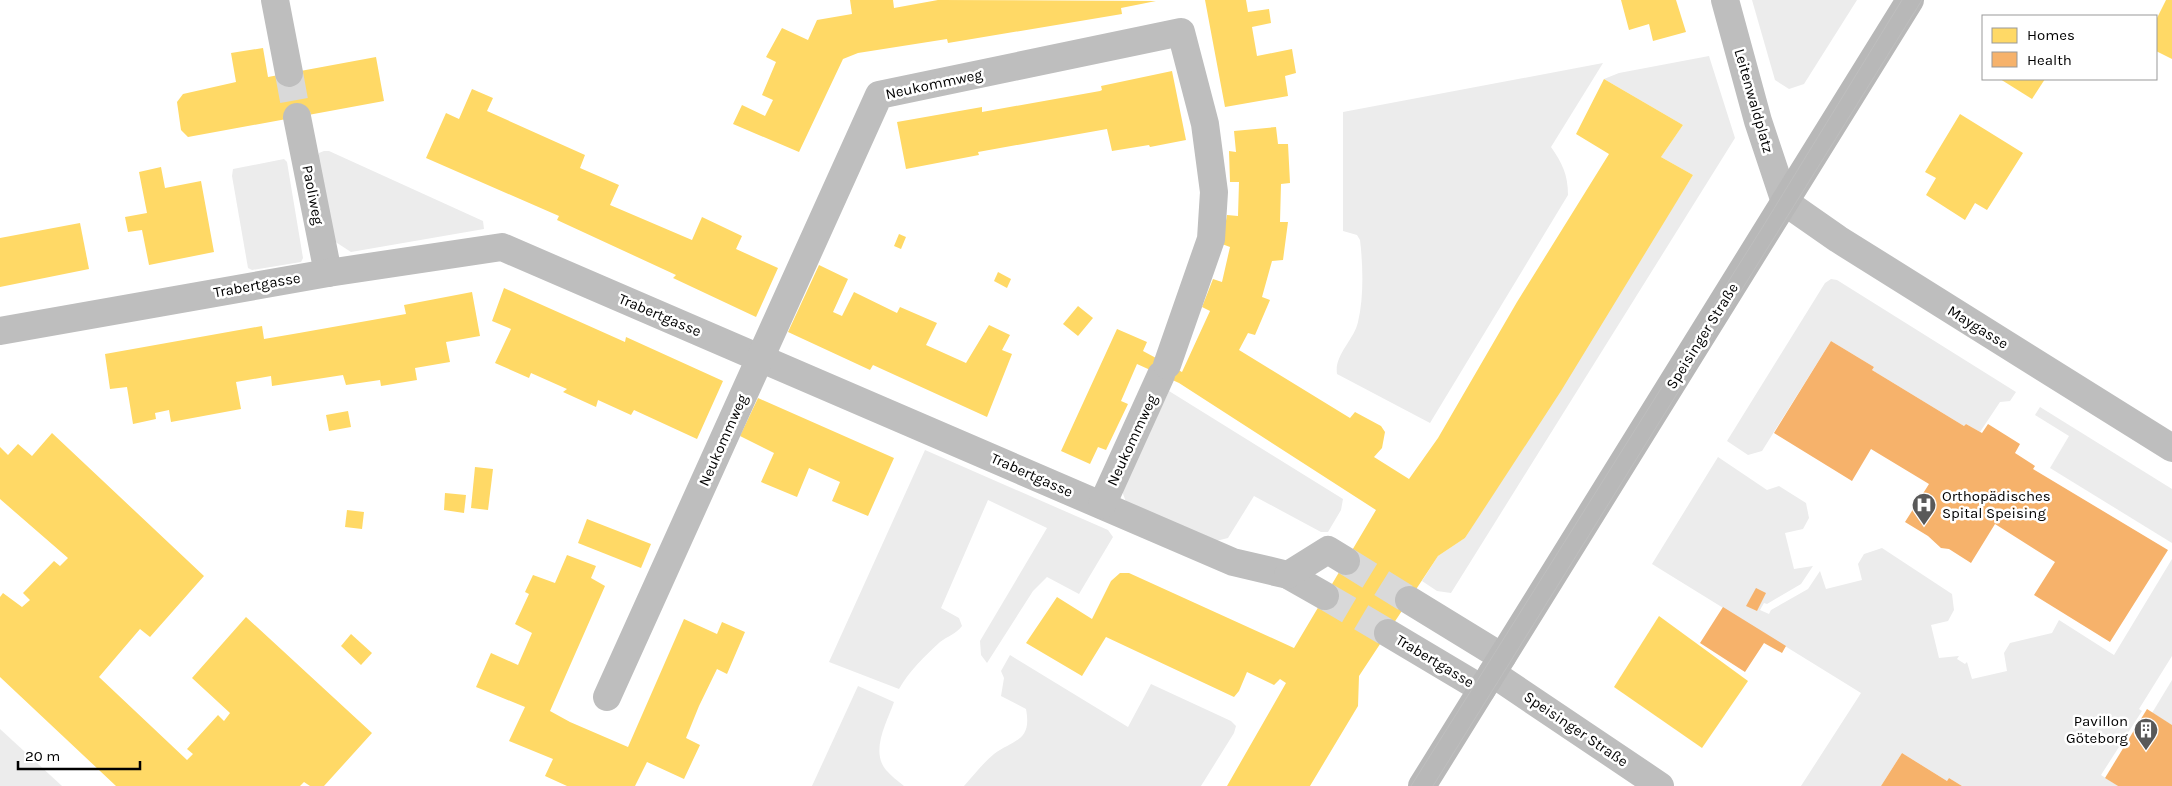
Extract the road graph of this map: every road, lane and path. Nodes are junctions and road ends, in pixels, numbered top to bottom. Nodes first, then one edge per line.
1 (275, 0) edge
2 (1725, 0) edge
3 (1910, 0) edge
4 (289, 73) tunnel mouth
5 (297, 117) tunnel mouth
6 (1785, 202) junction
7 (328, 273) junction
8 (0, 331) edge
9 (760, 358) junction
10 (2172, 448) edge
11 (1102, 506) junction
12 (1346, 561) tunnel mouth
13 (1288, 575) junction
14 (1325, 596) tunnel mouth
15 (1409, 600) tunnel mouth
16 (1388, 633) tunnel mouth
17 (1492, 673) junction
18 (607, 697) dead end
19 (1422, 786) edge
20 (1660, 786) edge

1 - 4 street
2 - 6 street, Leitenwaldplatz
3 - 6 main road, Speisinger Straße
5 - 7 street, Paoliweg
6 - 10 street, Maygasse
6 - 17 main road, Speisinger Straße
7 - 8 street, Trabertgasse
7 - 9 street, Trabertgasse
9 - 11 street, Trabertgasse
9 - 11 street, Neukommweg
9 - 18 street, Neukommweg
11 - 13 street, Trabertgasse
12 - 13 street
13 - 14 street, Trabertgasse
15 - 17 street
16 - 17 street, Trabertgasse
17 - 19 main road, Speisinger Straße
17 - 20 street, Speisinger Straße

